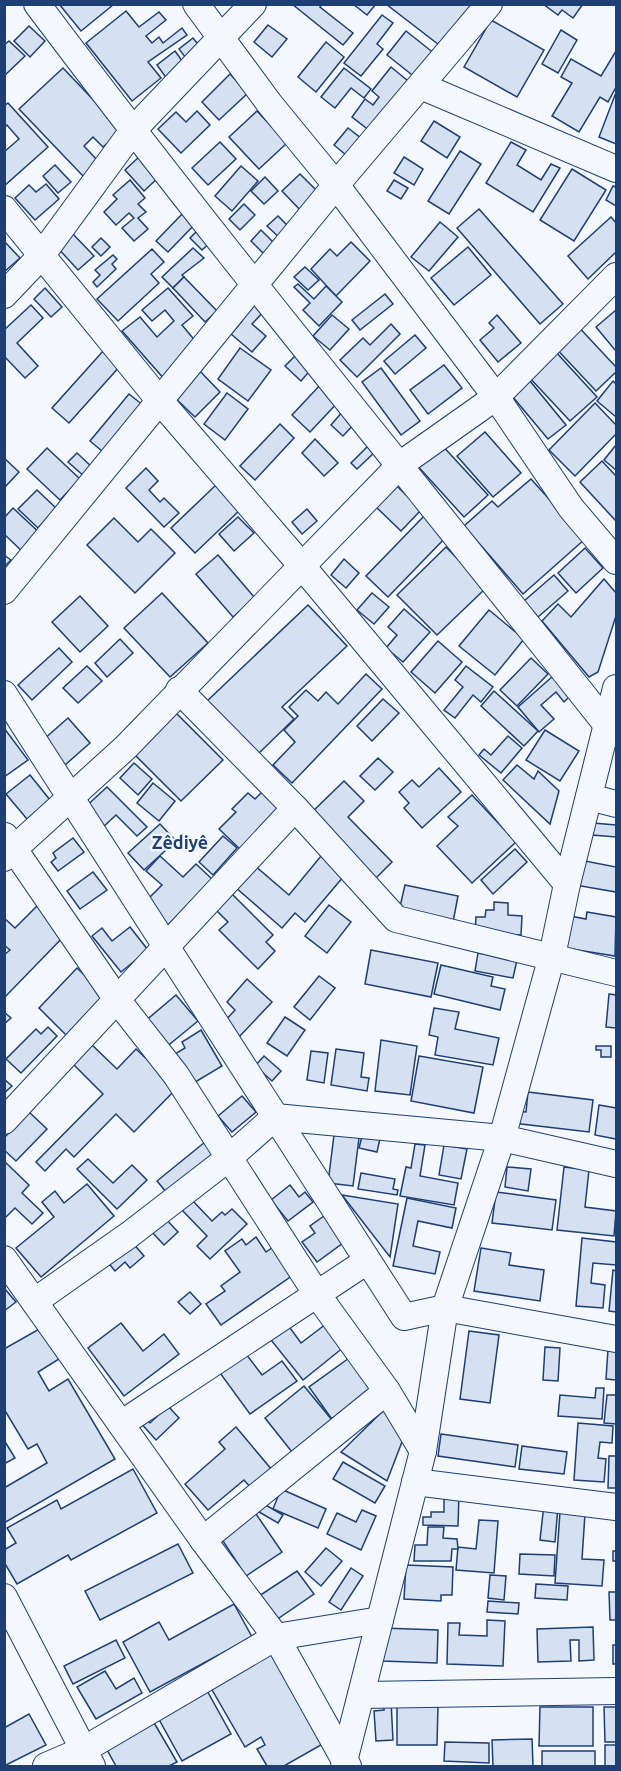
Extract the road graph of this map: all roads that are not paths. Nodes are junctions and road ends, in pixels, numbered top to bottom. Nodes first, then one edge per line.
1 (37, 4) edge
2 (196, 4) edge
3 (253, 4) edge
4 (489, 4) edge
5 (220, 39) junction
6 (421, 86) junction
7 (134, 129) junction
8 (616, 169) edge
9 (336, 185) junction
10 (4, 209) edge
11 (41, 256) junction
12 (616, 276) edge
13 (255, 287) junction
14 (4, 295) edge
15 (496, 397) junction
16 (160, 401) junction
17 (401, 464) junction
18 (616, 561) edge
19 (302, 566) junction
20 (4, 591) edge
21 (616, 688) edge
22 (179, 690) junction
23 (4, 694) edge
24 (607, 725) junction
25 (589, 797) junction
26 (71, 800) junction
27 (616, 804) edge
28 (295, 808) junction
29 (7, 848) edge
30 (567, 884) junction
31 (165, 945) junction
32 (552, 956) junction
33 (616, 974) edge
34 (118, 1001) junction
35 (275, 1117) junction
36 (4, 1121) edge
37 (502, 1138) junction
38 (230, 1157) junction
39 (616, 1164) edge
40 (4, 1259) edge
41 (367, 1262) junction
42 (316, 1293) junction
43 (35, 1301) junction
44 (445, 1308) junction
45 (616, 1339) edge
46 (387, 1391) junction
47 (121, 1424) junction
48 (423, 1452) junction
49 (415, 1482) junction
50 (616, 1507) edge
51 (203, 1540) junction
52 (4, 1597) edge
53 (380, 1620) junction
54 (276, 1637) junction
55 (616, 1691) edge
56 (361, 1695) junction
57 (88, 1758) edge
58 (346, 1764) edge
59 (46, 1767) edge

1 - 7 street
2 - 5 street
3 - 5 street
4 - 6 street
5 - 7 street
5 - 9 street
6 - 8 street
6 - 9 street
7 - 11 street
7 - 13 street
9 - 13 street
9 - 15 street
10 - 11 street
11 - 14 street
11 - 16 street
12 - 15 street
13 - 16 street
13 - 17 street
15 - 17 street
15 - 18 street
16 - 19 street
16 - 20 street
17 - 19 street
17 - 24 street
19 - 22 street
19 - 30 street
21 - 24 street
22 - 26 street
22 - 28 street
23 - 26 street
24 - 25 street
25 - 27 street
25 - 30 street
26 - 29 street
26 - 31 street
28 - 31 street
28 - 32 street
29 - 34 street
30 - 32 street
31 - 34 street
31 - 35 street
32 - 33 street
32 - 37 street
34 - 36 street
34 - 38 street
35 - 37 street
35 - 38 street
35 - 41 street
37 - 39 street
37 - 44 street
38 - 42 street
38 - 43 street
40 - 43 street
41 - 42 street
41 - 44 street
42 - 46 street
42 - 47 street
43 - 47 street
44 - 45 street
44 - 48 street
46 - 48 street
46 - 51 street
47 - 51 street
48 - 49 street
49 - 50 street
49 - 53 street
51 - 54 street
52 - 57 street
53 - 54 street
53 - 56 street
54 - 57 street
54 - 58 street
55 - 56 street
56 - 58 street
57 - 59 street

